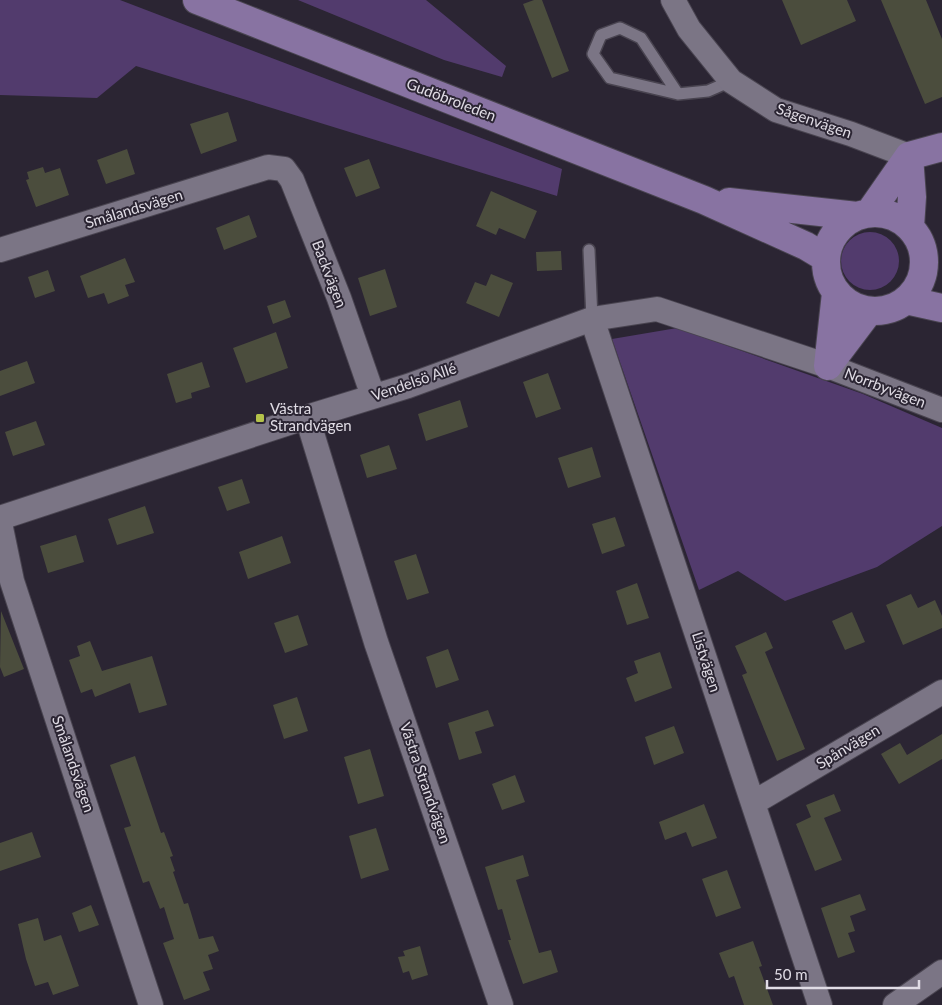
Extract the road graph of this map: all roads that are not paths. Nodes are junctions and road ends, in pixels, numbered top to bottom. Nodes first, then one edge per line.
1 (197, 0) edge
2 (674, 0) edge
3 (731, 80) junction
4 (678, 94) junction
5 (942, 146) edge
6 (909, 156) junction
7 (268, 167) joint
8 (704, 200) junction
9 (864, 214) junction
10 (910, 227) junction
11 (0, 250) edge
12 (589, 250) dead end
13 (826, 258) junction
14 (933, 271) edge
15 (836, 293) junction
16 (906, 300) junction
17 (942, 308) edge
18 (868, 311) junction
19 (592, 319) junction
20 (828, 366) junction
21 (373, 396) junction
22 (942, 410) edge
23 (307, 416) junction
24 (0, 518) edge
25 (0, 523) edge
26 (942, 692) edge
27 (753, 803) junction
28 (942, 972) edge
29 (151, 1005) edge
30 (501, 1005) edge
31 (820, 1005) edge
32 (895, 1005) edge

1 - 8 main road, Gudöbroleden
2 - 3 street, Sågenvägen
3 - 4 lane
3 - 6 street, Sågenvägen
4 - 4 lane
5 - 6 main road
6 - 9 main road
6 - 10 main road
7 - 11 street, Smålandsvägen
7 - 21 street, Backvägen
8 - 9 main road, Gudöbroleden
8 - 13 main road, Gudöbroleden
9 - 10 main road
9 - 13 main road
10 - 14 main road
12 - 19 lane
13 - 15 main road
14 - 16 main road
15 - 18 main road
15 - 20 main road
16 - 17 main road
16 - 18 main road
18 - 20 main road
19 - 20 street, Vendelsö Allé
19 - 21 street, Vendelsö Allé
19 - 27 street, Listvägen
20 - 22 street, Norrbyvägen
21 - 23 street, Vendelsö Allé
23 - 24 street, Vendelsö Allé
23 - 30 street, Västra Strandvägen
25 - 29 street, Smålandsvägen
26 - 27 street, Spånvägen
27 - 31 street, Listvägen
28 - 32 street

